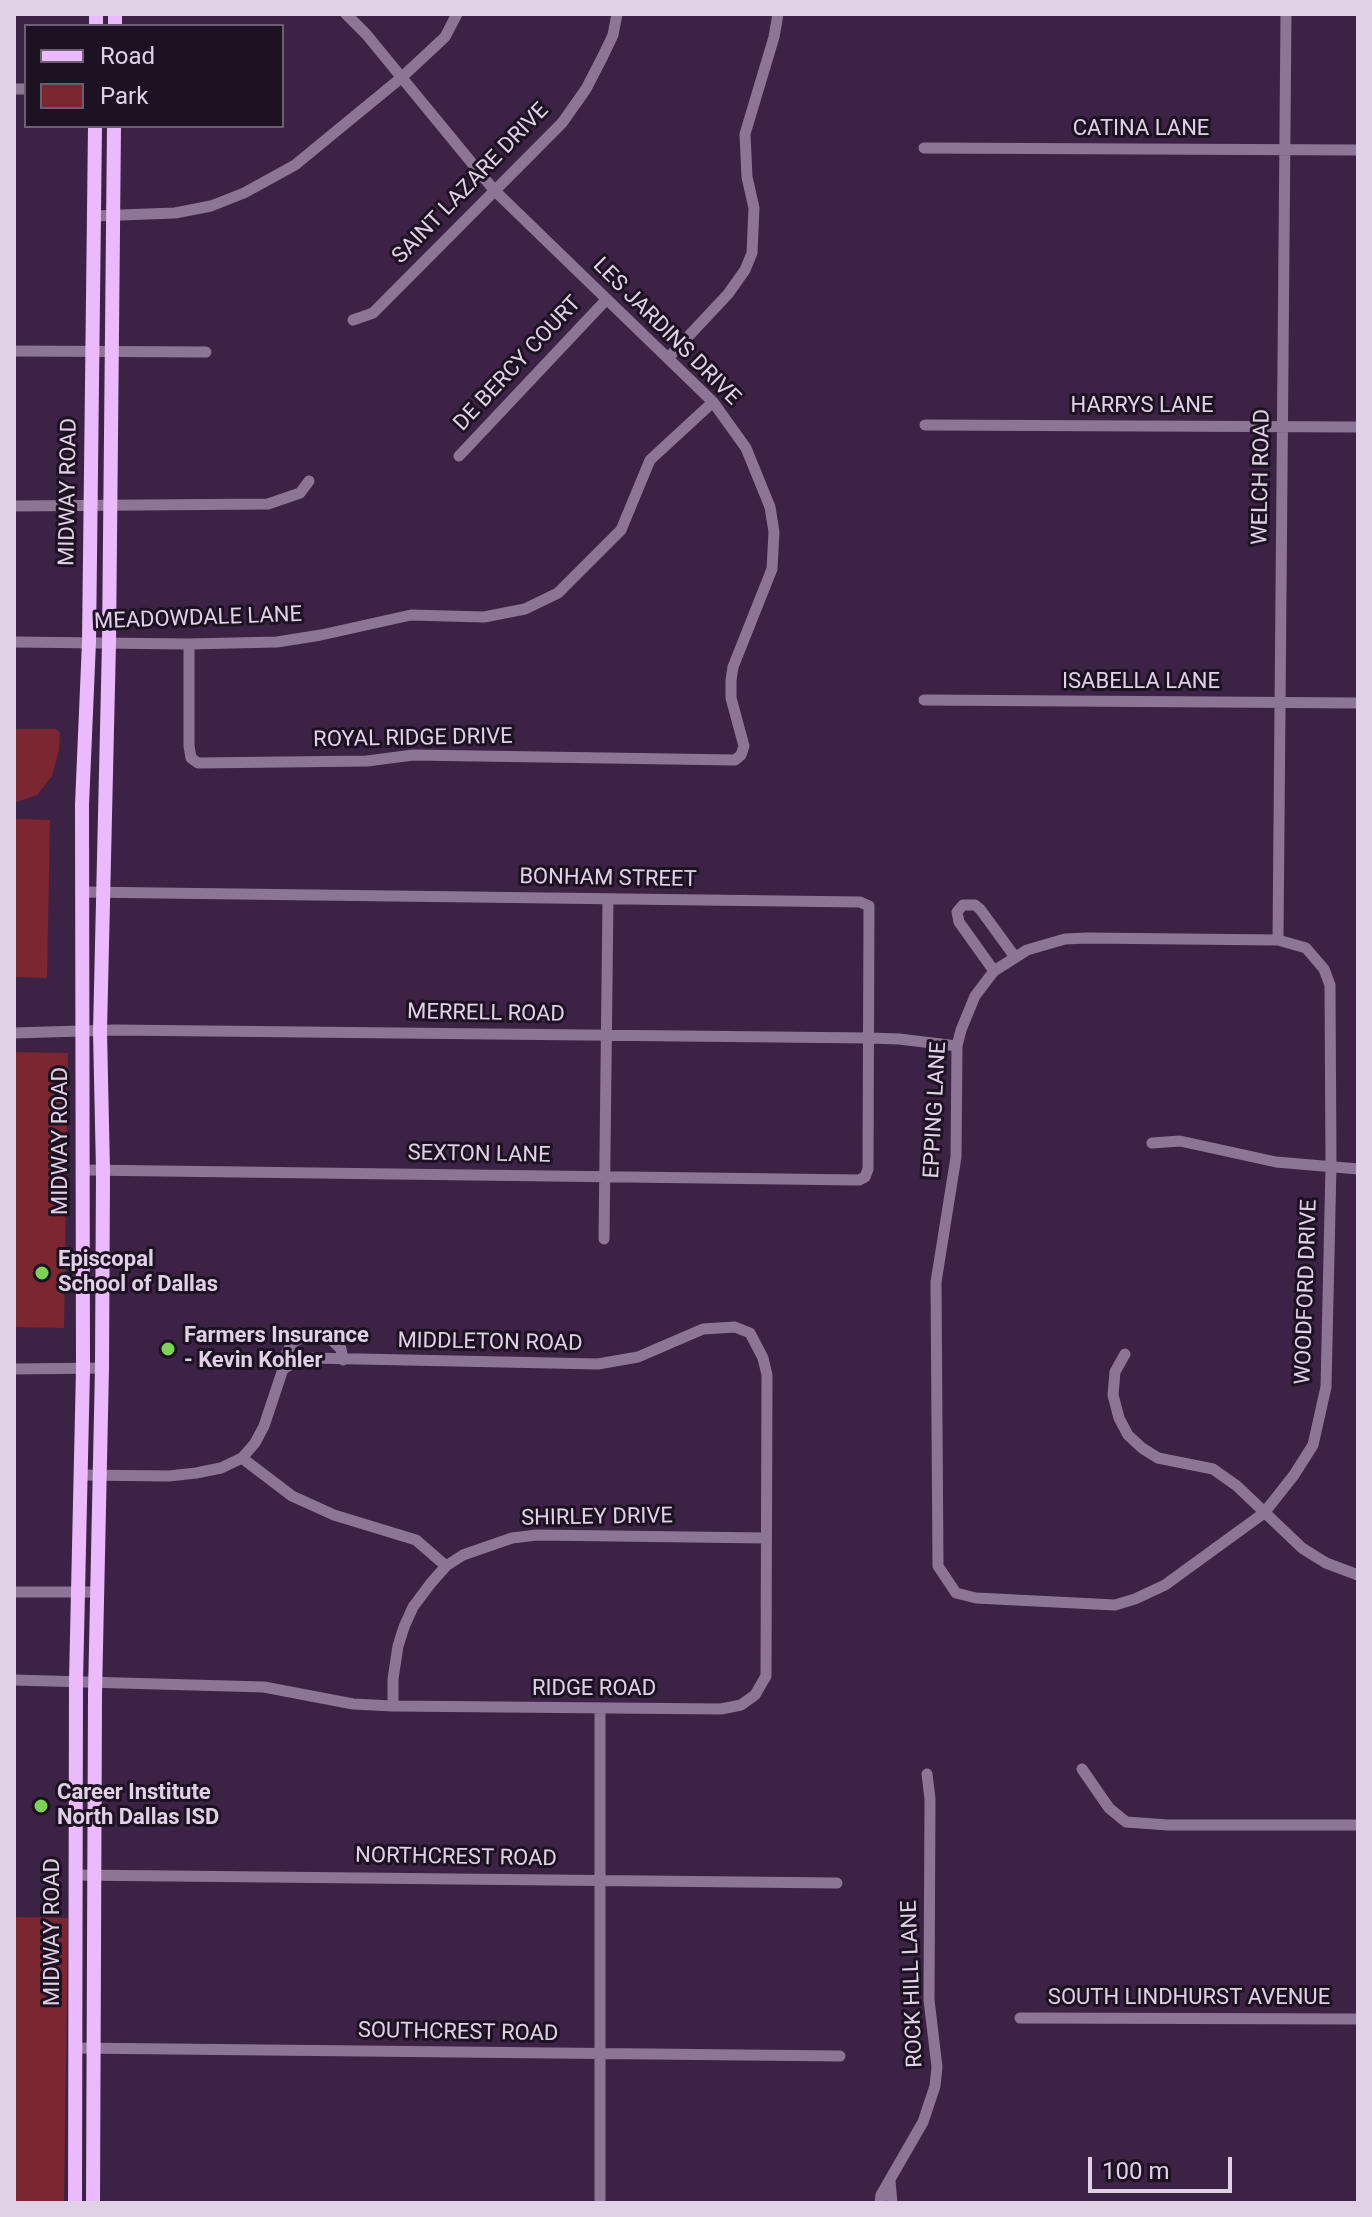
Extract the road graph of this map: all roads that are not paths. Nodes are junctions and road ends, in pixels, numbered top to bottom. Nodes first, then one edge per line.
1 (346, 14) edge
2 (457, 14) edge
3 (617, 14) edge
4 (778, 14) edge
5 (1286, 14) edge
6 (401, 78) junction
7 (95, 128) edge
8 (114, 128) edge
9 (924, 148) dead end
10 (1284, 150) junction
11 (1358, 150) edge
12 (494, 190) junction
13 (94, 216) junction
14 (113, 217) junction
15 (606, 300) junction
16 (353, 320) dead end
17 (14, 351) edge
18 (93, 352) junction
19 (112, 352) junction
20 (206, 352) dead end
21 (668, 358) junction
22 (713, 402) junction
23 (925, 425) dead end
24 (1283, 426) junction
25 (1358, 427) edge
26 (459, 456) dead end
27 (309, 481) dead end
28 (14, 506) edge
29 (91, 507) junction
30 (110, 507) junction
31 (14, 642) edge
32 (89, 642) junction
33 (109, 643) junction
34 (189, 644) junction
35 (924, 700) dead end
36 (1280, 702) junction
37 (1358, 703) edge
38 (744, 746) joint
39 (82, 892) junction
40 (102, 893) junction
41 (608, 899) junction
42 (1278, 940) junction
43 (1015, 957) junction
44 (994, 971) junction
45 (100, 1031) junction
46 (83, 1032) junction
47 (14, 1033) edge
48 (605, 1036) junction
49 (869, 1038) junction
50 (957, 1046) junction
51 (1152, 1143) dead end
52 (1331, 1166) junction
53 (868, 1169) joint
54 (1358, 1169) edge
55 (84, 1170) junction
56 (103, 1171) junction
57 (605, 1177) junction
58 (604, 1239) dead end
59 (83, 1292) junction
60 (103, 1292) junction
61 (757, 1344) joint
62 (1125, 1354) dead end
63 (343, 1360) junction
64 (102, 1368) junction
65 (14, 1369) edge
66 (83, 1369) junction
67 (283, 1369) junction
68 (242, 1458) junction
69 (80, 1475) junction
70 (101, 1475) junction
71 (1264, 1513) junction
72 (766, 1538) junction
73 (938, 1550) joint
74 (446, 1566) junction
75 (1358, 1575) edge
76 (77, 1591) junction
77 (14, 1592) edge
78 (97, 1592) junction
79 (14, 1680) edge
80 (76, 1681) junction
81 (95, 1683) junction
82 (393, 1706) junction
83 (600, 1709) junction
84 (1082, 1769) dead end
85 (927, 1774) dead end
86 (1358, 1825) edge
87 (75, 1827) junction
88 (94, 1827) junction
89 (75, 1875) junction
90 (94, 1875) junction
91 (601, 1880) junction
92 (837, 1883) dead end
93 (1020, 2018) dead end
94 (1358, 2019) edge
95 (75, 2048) junction
96 (94, 2049) junction
97 (600, 2054) junction
98 (840, 2056) dead end
99 (890, 2181) junction
100 (75, 2203) edge
101 (93, 2203) edge
102 (600, 2203) edge
103 (880, 2203) edge
104 (892, 2203) edge

1 - 6 street, LES JARDINS DRIVE
2 - 6 street
3 - 12 street, SAINT LAZARE DRIVE
4 - 21 street
5 - 10 street, WELCH ROAD
6 - 12 street, LES JARDINS DRIVE
6 - 14 street
7 - 13 main road, MIDWAY ROAD
8 - 14 main road, MIDWAY ROAD
9 - 10 street, CATINA LANE
10 - 11 street, CATINA LANE
10 - 24 street, WELCH ROAD
12 - 15 street, LES JARDINS DRIVE
12 - 16 street, SAINT LAZARE DRIVE
13 - 14 street
13 - 18 main road, MIDWAY ROAD
14 - 19 main road, MIDWAY ROAD
15 - 21 street, LES JARDINS DRIVE
15 - 26 street, DE BERCY COURT
17 - 18 street
18 - 19 street
18 - 29 main road, MIDWAY ROAD
19 - 20 street
19 - 30 main road, MIDWAY ROAD
21 - 22 street, LES JARDINS DRIVE
22 - 34 street, MEADOWDALE LANE
22 - 38 street, LES JARDINS DRIVE
23 - 24 street, HARRYS LANE
24 - 25 street, HARRYS LANE
24 - 36 street, WELCH ROAD
27 - 30 street
28 - 29 street
29 - 30 street
29 - 32 main road, MIDWAY ROAD
30 - 33 main road, MIDWAY ROAD
31 - 32 street, MEADOWDALE LANE
32 - 33 street, MEADOWDALE LANE
32 - 39 main road, MIDWAY ROAD
33 - 34 street, MEADOWDALE LANE
33 - 40 main road, MIDWAY ROAD
34 - 38 street, ROYAL RIDGE DRIVE
35 - 36 street, ISABELLA LANE
36 - 37 street, ISABELLA LANE
36 - 42 street, WELCH ROAD
39 - 40 street, BONHAM STREET
39 - 46 main road, MIDWAY ROAD
40 - 41 street, BONHAM STREET
40 - 45 main road, MIDWAY ROAD
41 - 48 street
41 - 49 street, BONHAM STREET
42 - 43 street, EPPING LANE
42 - 52 street, WOODFORD DRIVE
43 - 44 street, EPPING LANE
43 - 44 street
44 - 50 street, EPPING LANE
45 - 46 street, MERRELL ROAD
45 - 48 street, MERRELL ROAD
45 - 56 main road, MIDWAY ROAD
46 - 47 street, MERRELL ROAD
46 - 55 main road, MIDWAY ROAD
48 - 49 street, MERRELL ROAD
48 - 57 street
49 - 50 street, MERRELL ROAD
49 - 53 street, BONHAM STREET
50 - 73 street, EPPING LANE
51 - 52 street
52 - 54 street
52 - 71 street, WOODFORD DRIVE
53 - 57 street, SEXTON LANE
55 - 56 street, SEXTON LANE
55 - 59 main road, MIDWAY ROAD
56 - 57 street, SEXTON LANE
56 - 60 main road, MIDWAY ROAD
57 - 58 street
59 - 60 main road
59 - 66 main road, MIDWAY ROAD
60 - 64 main road, MIDWAY ROAD
61 - 63 street, MIDDLETON ROAD
61 - 72 street, RIDGE ROAD
62 - 71 street
63 - 67 street, MIDDLETON ROAD
63 - 67 street
64 - 66 street
64 - 70 main road, MIDWAY ROAD
65 - 66 street
66 - 69 main road, MIDWAY ROAD
67 - 68 street
68 - 70 street
68 - 74 street
69 - 70 street
69 - 76 main road, MIDWAY ROAD
70 - 78 main road, MIDWAY ROAD
71 - 73 street, WOODFORD DRIVE
71 - 75 street
72 - 74 street, SHIRLEY DRIVE
72 - 83 street, RIDGE ROAD
74 - 82 street, SHIRLEY DRIVE
76 - 77 street
76 - 78 street
76 - 80 main road, MIDWAY ROAD
78 - 81 main road, MIDWAY ROAD
79 - 80 street, RIDGE ROAD
80 - 81 street, RIDGE ROAD
80 - 87 main road, MIDWAY ROAD
81 - 82 street, RIDGE ROAD
81 - 88 main road, MIDWAY ROAD
82 - 83 street, RIDGE ROAD
83 - 91 street
84 - 86 street
85 - 99 street, ROCK HILL LANE
87 - 88 main road
87 - 89 main road, MIDWAY ROAD
88 - 90 main road, MIDWAY ROAD
89 - 90 street, NORTHCREST ROAD
89 - 95 main road, MIDWAY ROAD
90 - 91 street, NORTHCREST ROAD
90 - 96 main road, MIDWAY ROAD
91 - 92 street, NORTHCREST ROAD
91 - 97 street
93 - 94 street, SOUTH LINDHURST AVENUE
95 - 96 street, SOUTHCREST ROAD
95 - 100 main road, MIDWAY ROAD
96 - 97 street, SOUTHCREST ROAD
96 - 101 main road, MIDWAY ROAD
97 - 98 street, SOUTHCREST ROAD
97 - 102 street
99 - 103 street, ROCK HILL LANE
99 - 104 street

